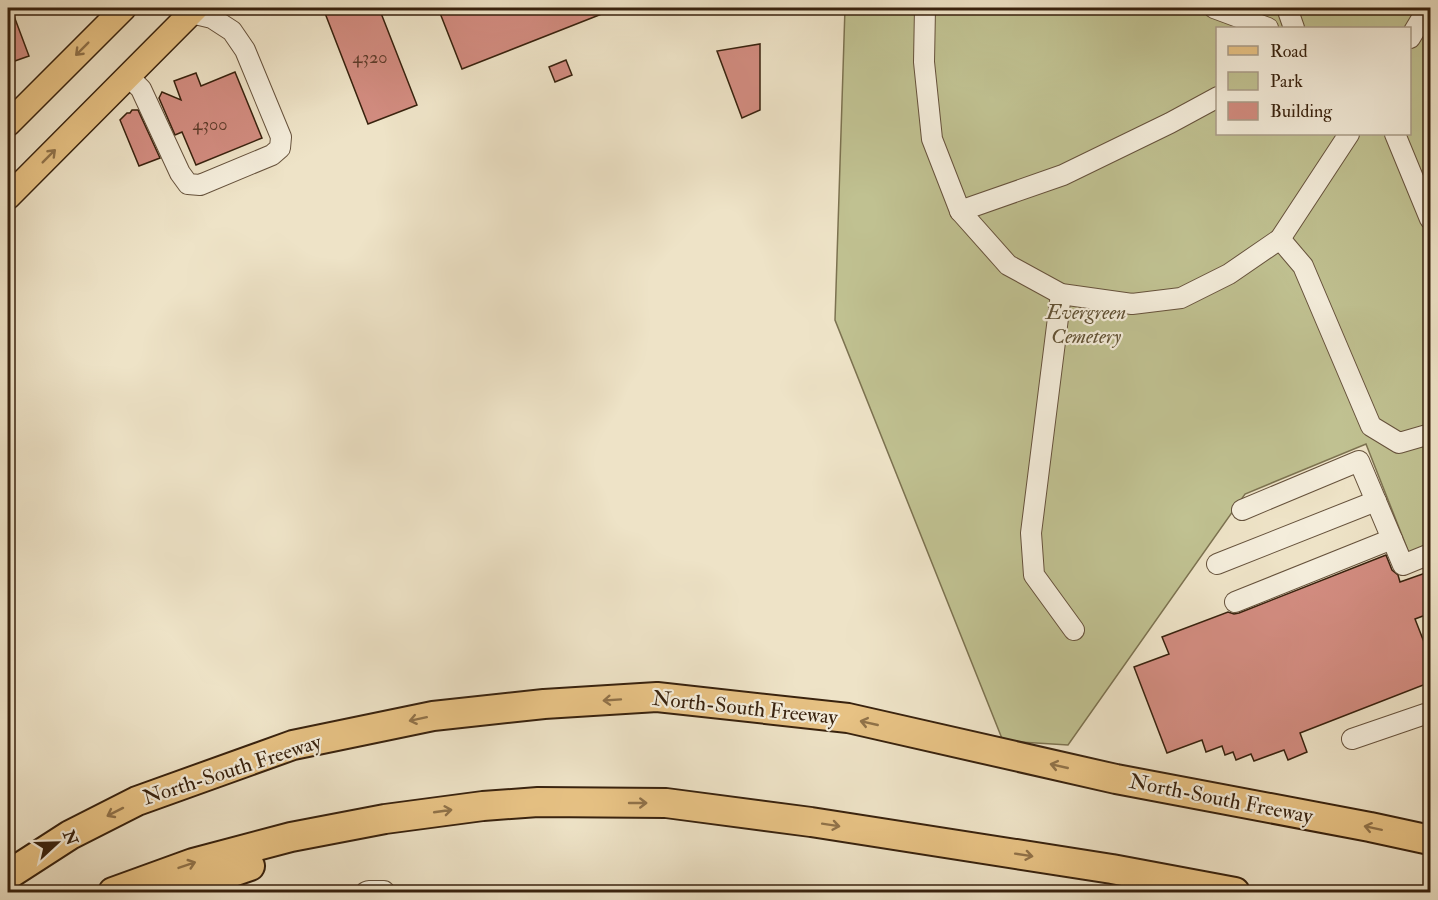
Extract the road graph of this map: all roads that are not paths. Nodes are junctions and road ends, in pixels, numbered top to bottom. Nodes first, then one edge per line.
1 (124, 8) edge
2 (926, 8) edge
3 (1214, 8) edge
4 (1287, 8) edge
5 (1428, 8) edge
6 (191, 9) edge
7 (1265, 27) edge
8 (1294, 27) edge
9 (1411, 36) edge
10 (128, 76) junction
11 (1216, 98) edge
12 (8, 124) edge
13 (1348, 135) edge
14 (1395, 135) edge
15 (8, 197) edge
16 (960, 211) junction
17 (1431, 219) edge
18 (1280, 239) junction
19 (1061, 294) junction
20 (1431, 434) edge
21 (1376, 501) junction
22 (1242, 510) dead end
23 (1392, 539) junction
24 (1431, 554) edge
25 (1217, 564) dead end
26 (1235, 602) dead end
27 (1074, 630) dead end
28 (1429, 714) edge
29 (1352, 739) dead end
30 (386, 819) junction
31 (70, 835) junction
32 (1431, 840) edge
33 (8, 863) edge
34 (8, 875) edge
35 (112, 892) edge
36 (174, 892) edge
37 (366, 892) edge
38 (385, 892) edge
39 (1235, 892) edge

1 -> 12 main road
2 - 16 lane
3 - 7 lane
4 - 8 lane
5 - 9 lane
6 - 10 main road
6 - 10 lane
15 -> 10 main road
11 - 16 lane
13 - 18 lane
14 - 17 lane
16 - 19 lane
18 - 19 lane
18 - 20 lane
19 - 27 lane
21 - 22 lane
21 - 23 lane
21 - 25 lane
23 - 24 lane
23 - 26 lane
28 - 29 lane
35 -> 30 highway
30 - 36 highway
30 -> 39 highway
32 -> 31 highway, North-South Freeway
31 - 33 highway
31 - 34 highway, North-South Freeway
37 - 38 lane

